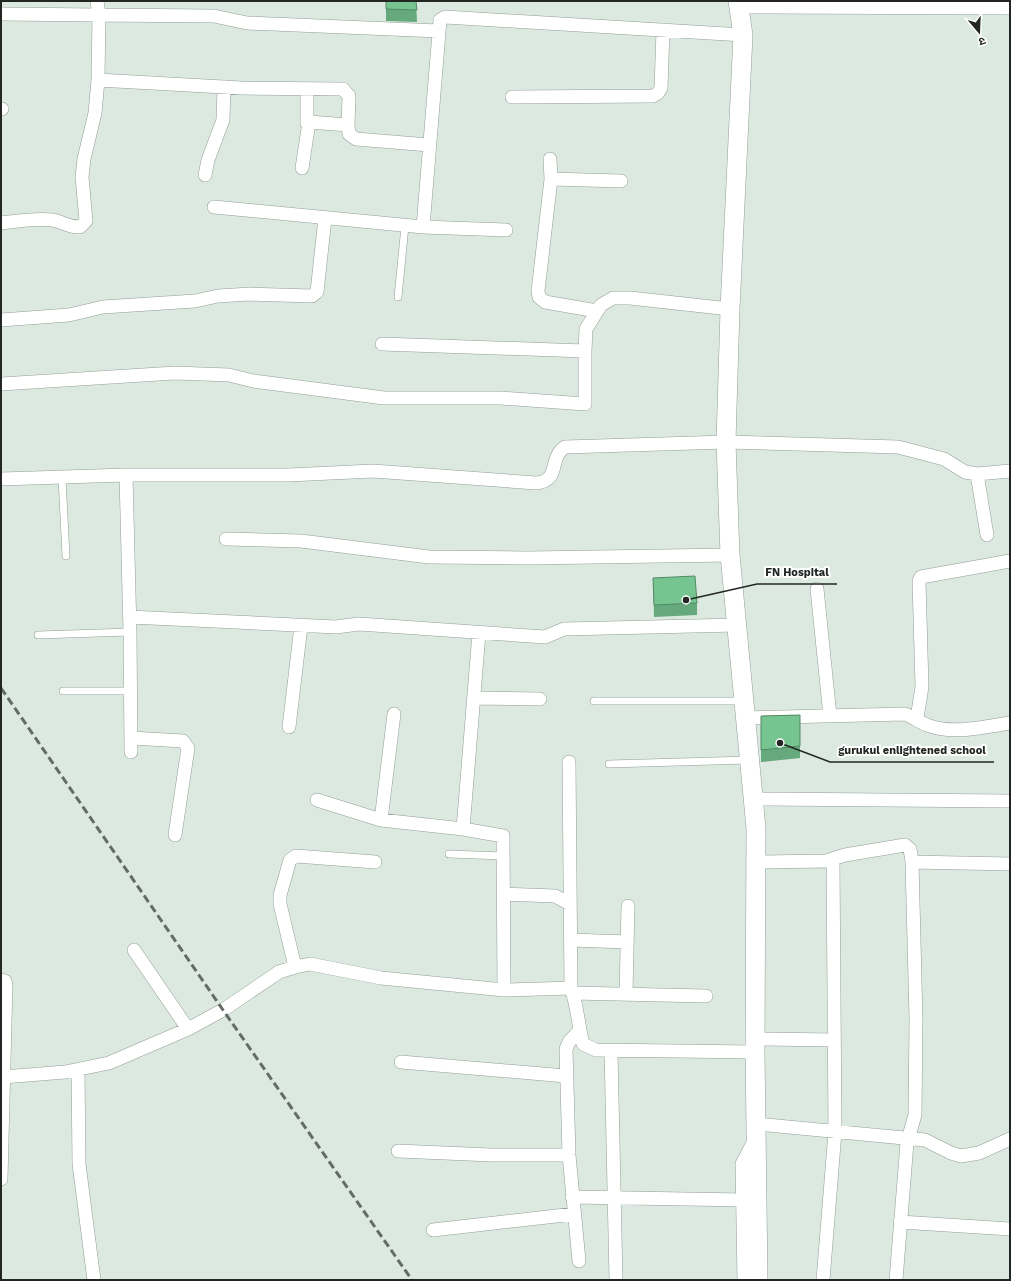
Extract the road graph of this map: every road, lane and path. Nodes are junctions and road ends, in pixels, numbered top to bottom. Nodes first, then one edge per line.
1 (97, 1) edge
2 (738, 4) edge
3 (833, 4) edge
4 (989, 4) edge
5 (1010, 8) edge
6 (1, 14) edge
7 (99, 15) junction
8 (663, 30) junction
9 (439, 31) junction
10 (743, 35) junction
11 (98, 80) junction
12 (224, 87) junction
13 (307, 89) junction
14 (512, 97) dead end
15 (307, 124) junction
16 (348, 125) junction
17 (429, 145) junction
18 (550, 159) dead end
19 (302, 168) dead end
20 (205, 175) dead end
21 (551, 179) junction
22 (621, 181) dead end
23 (214, 207) dead end
24 (325, 218) junction
25 (1, 223) edge
26 (405, 226) junction
27 (423, 227) junction
28 (506, 230) dead end
29 (398, 297) dead end
30 (730, 309) junction
31 (597, 311) junction
32 (1, 320) edge
33 (382, 344) dead end
34 (585, 351) junction
35 (1, 384) edge
36 (726, 442) junction
37 (1010, 471) edge
38 (977, 474) junction
39 (126, 475) junction
40 (62, 478) junction
41 (1, 479) edge
42 (987, 535) dead end
43 (226, 539) dead end
44 (730, 555) junction
45 (66, 556) dead end
46 (1010, 562) edge
47 (817, 589) dead end
48 (130, 617) junction
49 (737, 624) junction
50 (301, 626) junction
51 (130, 632) junction
52 (479, 633) junction
53 (38, 635) dead end
54 (63, 691) dead end
55 (131, 691) junction
56 (474, 698) junction
57 (540, 699) dead end
58 (594, 701) dead end
59 (745, 709) junction
60 (394, 714) dead end
61 (830, 716) junction
62 (917, 718) junction
63 (1010, 723) edge
64 (289, 727) dead end
65 (131, 738) junction
66 (131, 752) dead end
67 (750, 760) junction
68 (570, 762) dead end
69 (609, 764) dead end
70 (754, 799) junction
71 (317, 800) dead end
72 (1010, 801) edge
73 (381, 820) junction
74 (463, 829) junction
75 (174, 835) dead end
76 (449, 854) dead end
77 (503, 856) junction
78 (833, 859) junction
79 (375, 862) dead end
80 (756, 862) junction
81 (912, 862) junction
82 (1010, 864) edge
83 (504, 894) junction
84 (570, 904) junction
85 (628, 906) dead end
86 (571, 940) junction
87 (627, 942) junction
88 (134, 950) dead end
89 (295, 966) junction
90 (504, 975) junction
91 (1, 980) edge
92 (484, 988) junction
93 (504, 990) junction
94 (572, 991) junction
95 (626, 994) junction
96 (706, 996) dead end
97 (188, 1029) junction
98 (580, 1030) junction
99 (834, 1040) junction
100 (755, 1045) junction
101 (611, 1051) junction
102 (401, 1062) dead end
103 (78, 1070) junction
104 (566, 1076) junction
105 (3, 1077) junction
106 (2, 1106) edge
107 (756, 1131) junction
108 (835, 1132) junction
109 (908, 1138) junction
110 (1010, 1139) edge
111 (398, 1151) dead end
112 (569, 1155) junction
113 (1, 1179) edge
114 (572, 1197) junction
115 (613, 1197) junction
116 (743, 1200) junction
117 (574, 1214) junction
118 (900, 1222) junction
119 (1010, 1229) edge
120 (433, 1230) dead end
121 (579, 1261) dead end
122 (94, 1280) edge
123 (616, 1280) edge
124 (744, 1280) edge
125 (758, 1280) edge
126 (765, 1280) edge
127 (823, 1280) edge
128 (896, 1280) edge

1 - 7 street
2 - 3 street
2 - 10 street
3 - 4 street
4 - 5 street
6 - 7 street
7 - 9 street
7 - 11 street
8 - 9 street
8 - 10 street
8 - 14 street
9 - 17 street
10 - 30 street
11 - 12 street
11 - 25 street
12 - 13 street
12 - 20 street
13 - 15 street
13 - 16 street
15 - 16 street
15 - 19 street
16 - 17 street
17 - 27 street
18 - 21 street
21 - 22 street
21 - 31 street
23 - 24 street
24 - 26 street
24 - 32 street
26 - 27 street
26 - 29 lane
27 - 28 street
30 - 31 street
30 - 36 street
31 - 34 street
33 - 34 street
34 - 35 street
36 - 38 street
36 - 39 street
36 - 44 street
37 - 38 street
38 - 42 street
39 - 40 street
39 - 48 street
40 - 41 street
40 - 45 lane
43 - 44 street
44 - 49 street
46 - 62 street
47 - 61 street
48 - 50 street
48 - 51 street
49 - 52 street
49 - 59 street
50 - 52 street
50 - 64 street
51 - 53 lane
51 - 55 street
52 - 56 street
54 - 55 lane
55 - 65 street
56 - 57 street
56 - 74 street
58 - 59 lane
59 - 61 street
59 - 67 street
60 - 73 street
61 - 62 street
62 - 63 street
65 - 66 street
65 - 75 street
67 - 69 lane
67 - 70 street
68 - 84 street
70 - 72 street
70 - 80 street
71 - 73 street
73 - 74 street
74 - 77 street
76 - 77 lane
77 - 83 street
78 - 80 street
78 - 81 street
78 - 99 street
79 - 89 street
80 - 100 street
81 - 82 street
81 - 109 street
83 - 84 street
83 - 90 street
84 - 86 street
85 - 87 street
86 - 87 street
86 - 94 street
87 - 95 street
88 - 97 street
89 - 92 street
89 - 97 street
90 - 92 street
90 - 93 street
91 - 105 street
92 - 93 street
93 - 94 street
94 - 95 street
94 - 98 street
95 - 96 street
97 - 103 street
98 - 101 street
98 - 104 street
99 - 100 street
99 - 108 street
100 - 101 street
100 - 107 street
101 - 115 street
102 - 104 street
103 - 105 street
103 - 122 street
104 - 112 street
105 - 106 street
106 - 113 street
107 - 108 street
107 - 116 street
107 - 125 street
107 - 126 street
108 - 109 street
108 - 127 street
109 - 110 street
109 - 118 street
111 - 112 street
112 - 114 street
114 - 115 street
114 - 117 street
115 - 116 street
115 - 123 street
116 - 124 street
117 - 120 street
117 - 121 street
118 - 119 street
118 - 128 street

